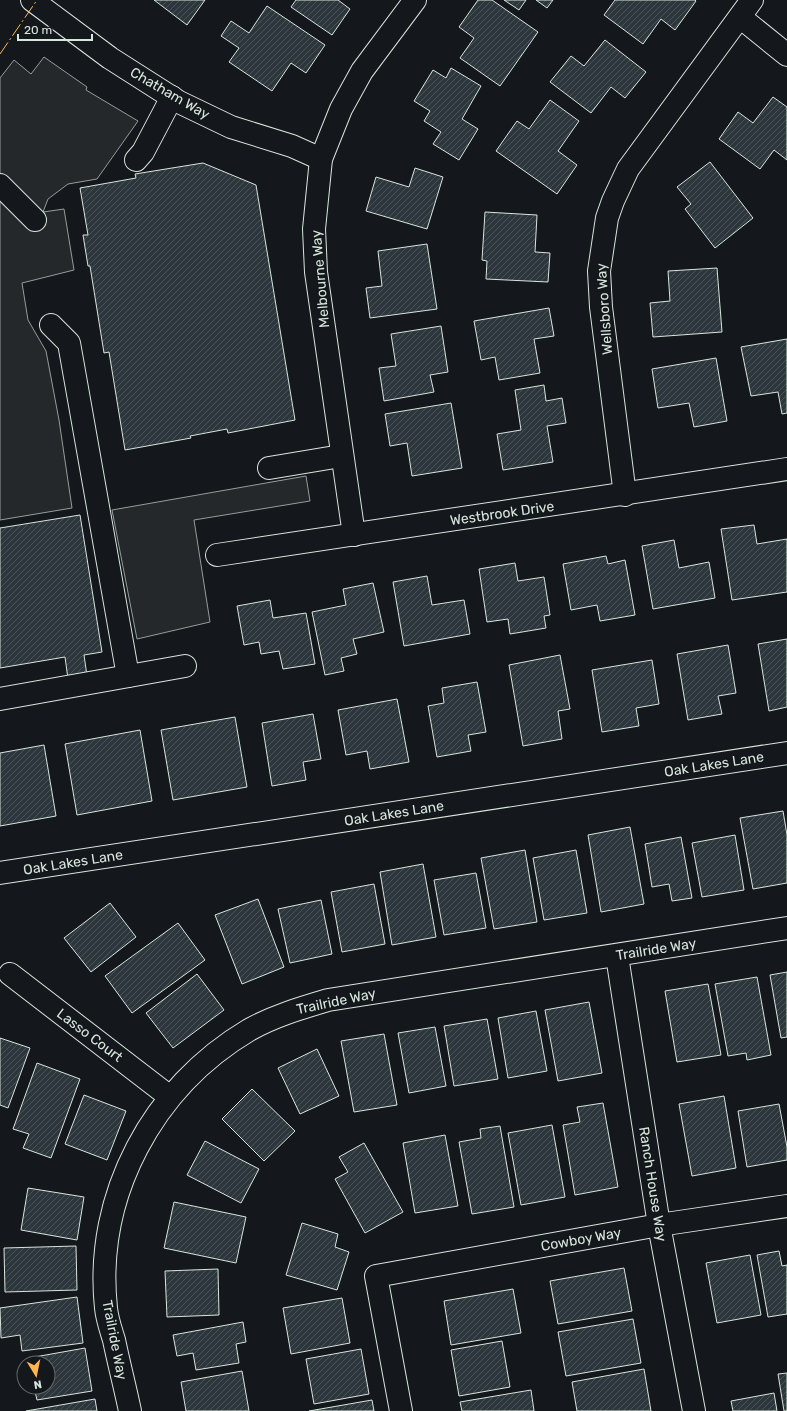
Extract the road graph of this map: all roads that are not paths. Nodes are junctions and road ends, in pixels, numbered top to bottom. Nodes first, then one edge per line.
1 (32, 0) edge
2 (415, 0) edge
3 (57, 7) edge
4 (746, 9) edge
5 (787, 55) edge
6 (172, 97) junction
7 (321, 159) junction
8 (136, 160) dead end
9 (0, 184) edge
10 (34, 220) dead end
11 (51, 325) dead end
12 (341, 456) junction
13 (269, 468) dead end
14 (787, 469) edge
15 (625, 495) junction
16 (354, 535) junction
17 (217, 555) dead end
18 (185, 666) dead end
19 (128, 676) junction
20 (0, 699) edge
21 (787, 753) edge
22 (0, 873) edge
23 (787, 928) edge
24 (617, 956) junction
25 (10, 974) dead end
26 (170, 1097) junction
27 (787, 1206) edge
28 (659, 1225) junction
29 (130, 1411) edge
30 (400, 1411) edge
31 (694, 1411) edge

1 - 3 street, Chatham Way
2 - 7 street, Melbourne Way
3 - 6 street, Chatham Way
4 - 5 street
4 - 15 street, Wellsboro Way
6 - 7 street, Chatham Way
6 - 8 street
7 - 12 street, Melbourne Way
9 - 10 street
11 - 19 street
12 - 13 street
12 - 16 street, Melbourne Way
14 - 15 street, Westbrook Drive
15 - 16 street, Westbrook Drive
16 - 17 street, Westbrook Drive
18 - 19 street
19 - 20 street
21 - 22 street, Oak Lakes Lane
23 - 24 street, Trailride Way
24 - 26 street, Trailride Way
24 - 28 street, Ranch House Way
25 - 26 street, Lasso Court
26 - 29 street, Trailride Way
27 - 28 street, Cowboy Way
28 - 30 street, Cowboy Way
28 - 31 street, Ranch House Way

